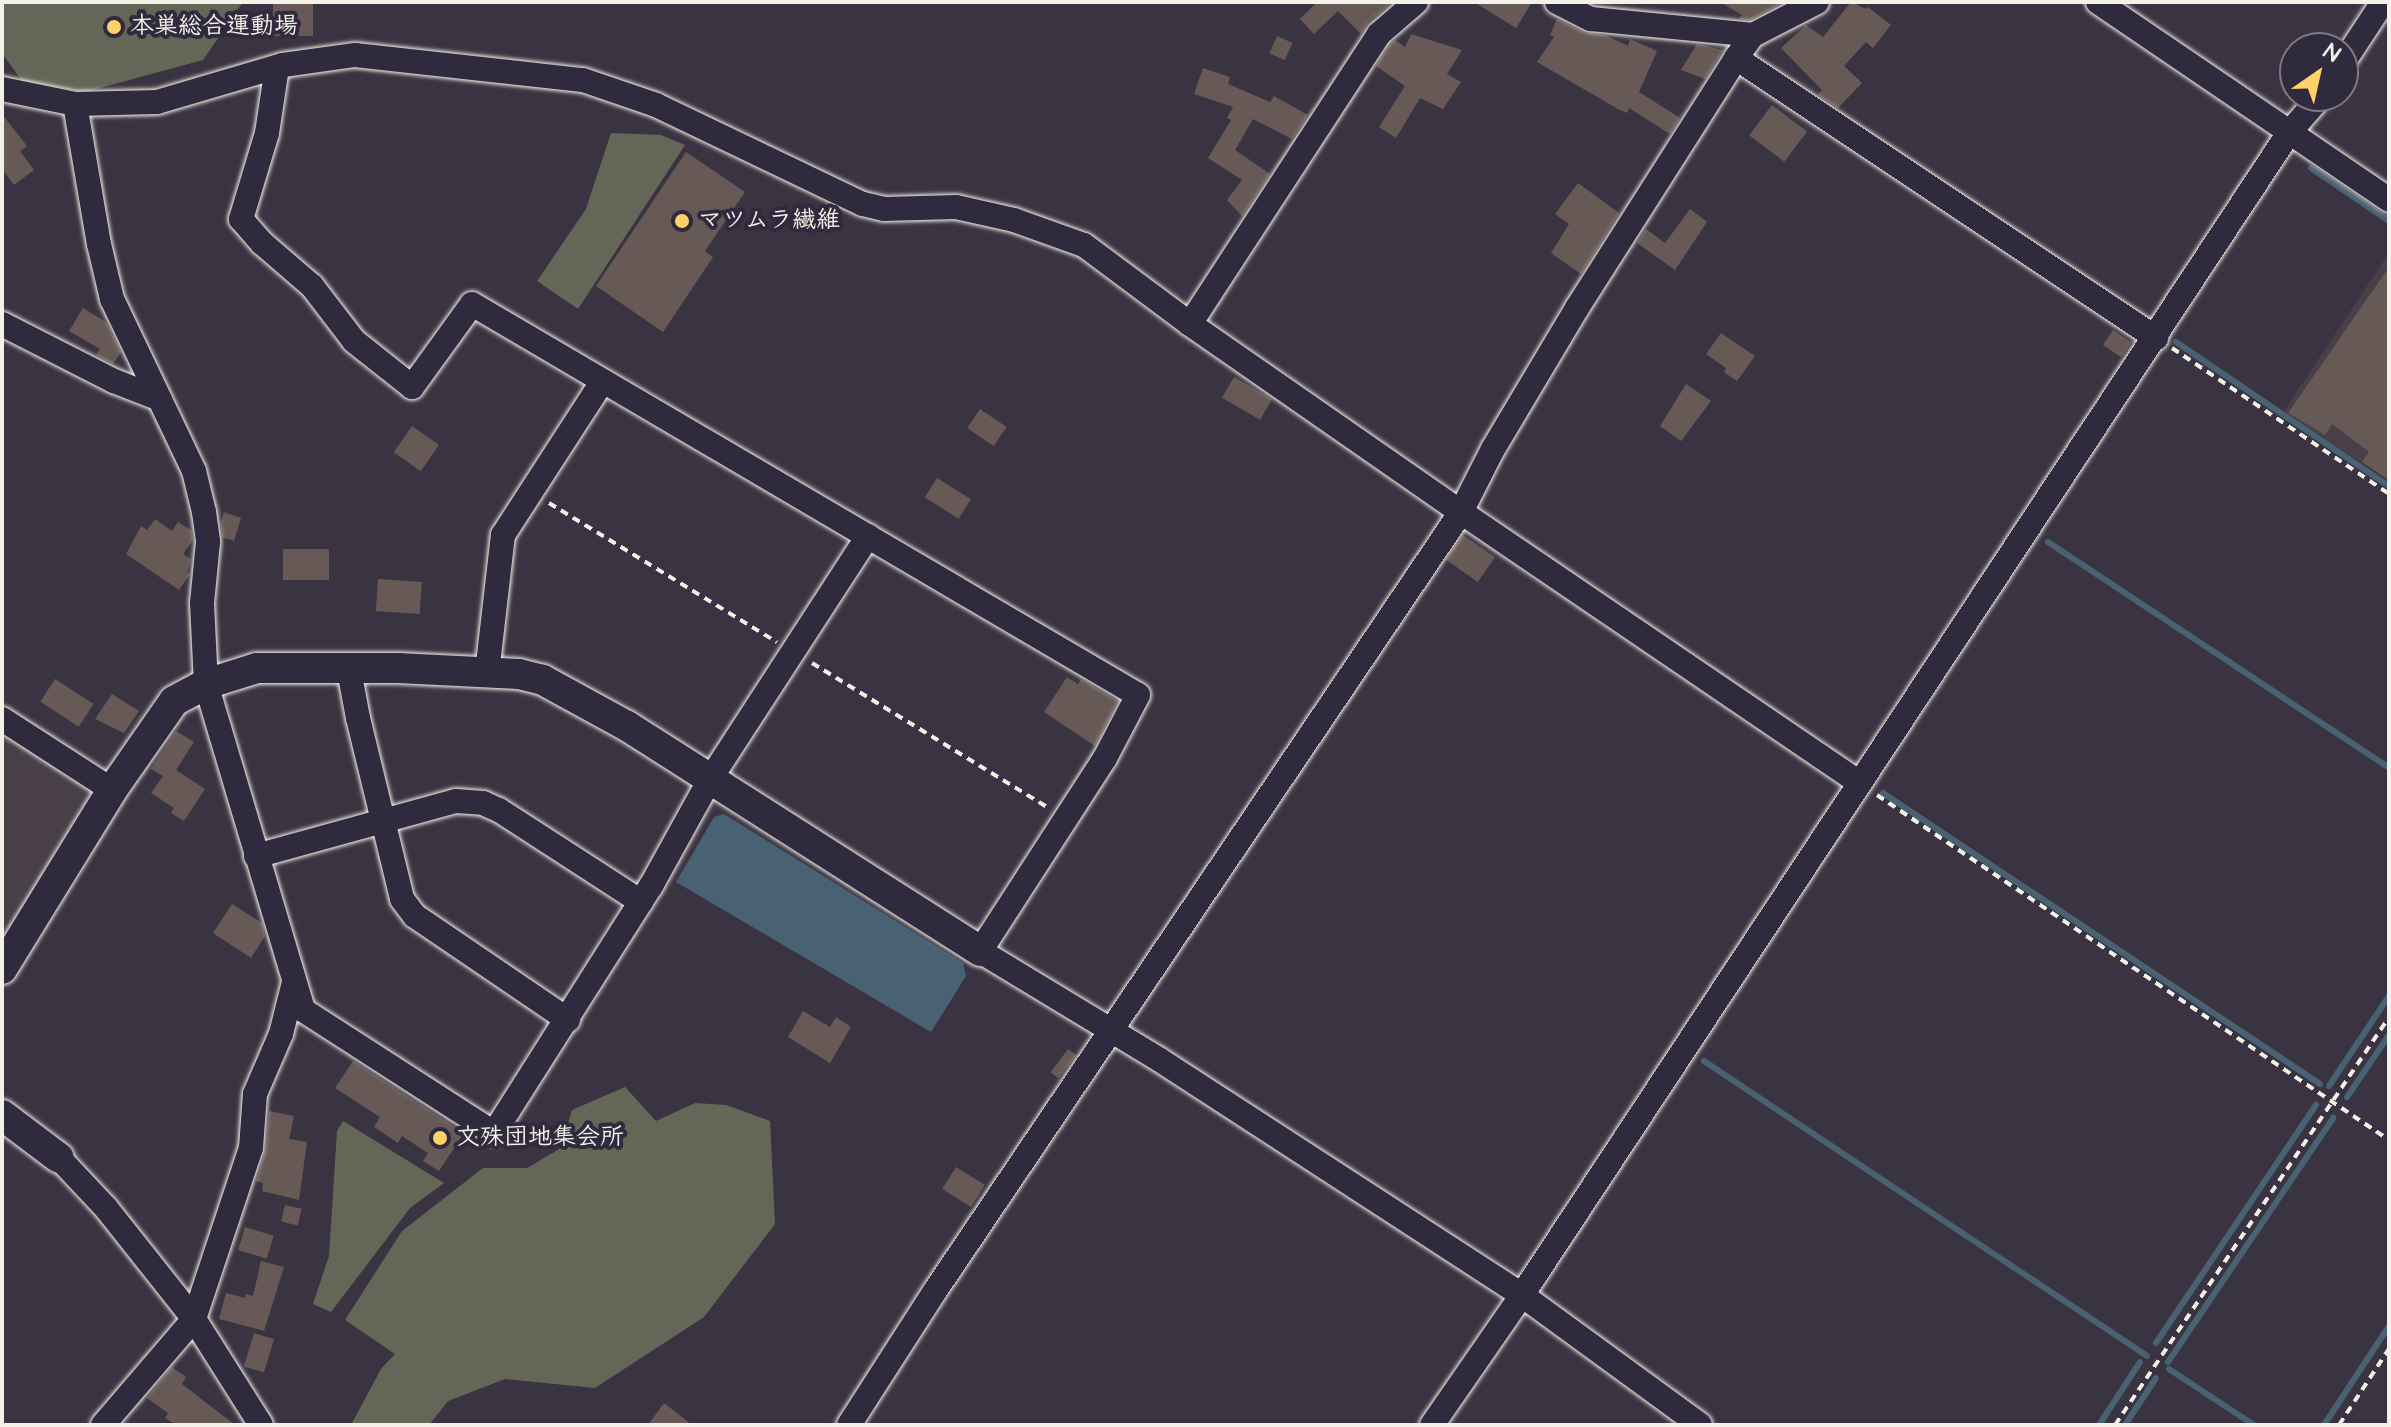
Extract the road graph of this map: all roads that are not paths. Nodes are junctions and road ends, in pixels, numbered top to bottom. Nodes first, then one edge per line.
1 (1416, 2) edge
2 (1557, 2) edge
3 (1817, 2) edge
4 (2098, 2) edge
5 (2383, 2) edge
6 (1753, 35) junction
7 (2359, 39) edge
8 (1736, 58) junction
9 (277, 67) junction
10 (6, 84) edge
11 (75, 104) junction
12 (2307, 112) edge
13 (2288, 134) junction
14 (2389, 200) edge
15 (2, 324) edge
16 (1190, 324) junction
17 (2156, 338) junction
18 (602, 382) junction
19 (160, 399) junction
20 (1461, 512) junction
21 (868, 536) junction
22 (349, 670) junction
23 (487, 673) junction
24 (206, 684) junction
25 (2, 719) edge
26 (709, 781) junction
27 (1859, 782) junction
28 (112, 790) junction
29 (383, 820) junction
30 (256, 856) junction
31 (641, 902) junction
32 (980, 951) junction
33 (2, 969) edge
34 (295, 980) junction
35 (568, 1020) junction
36 (1111, 1030) junction
37 (2, 1115) edge
38 (59, 1158) joint
39 (1522, 1295) junction
40 (194, 1319) junction
41 (103, 1425) edge
42 (261, 1425) edge
43 (849, 1425) edge
44 (1432, 1425) edge
45 (1700, 1425) edge

1 - 16 street
2 - 6 street
3 - 6 street
4 - 13 street
5 - 7 street
6 - 8 street
8 - 17 street
8 - 20 street
9 - 11 street
9 - 16 street
9 - 18 street
10 - 11 street
11 - 19 street
12 - 13 street
13 - 14 street
13 - 17 street
15 - 19 street
16 - 20 street
17 - 27 street
18 - 21 street
18 - 23 street
19 - 24 street
20 - 27 street
20 - 36 street
21 - 26 street
21 - 32 street
22 - 23 street
22 - 24 street
22 - 29 street
23 - 26 street
24 - 28 street
24 - 30 street
25 - 28 street
26 - 31 street
26 - 32 street
27 - 39 street
28 - 33 street
29 - 30 street
29 - 31 street
29 - 35 street
30 - 34 street
31 - 35 street
32 - 36 street
34 - 35 street
34 - 40 street
36 - 39 street
36 - 43 street
37 - 38 street
38 - 40 street
39 - 44 street
39 - 45 street
40 - 41 street
40 - 42 street

